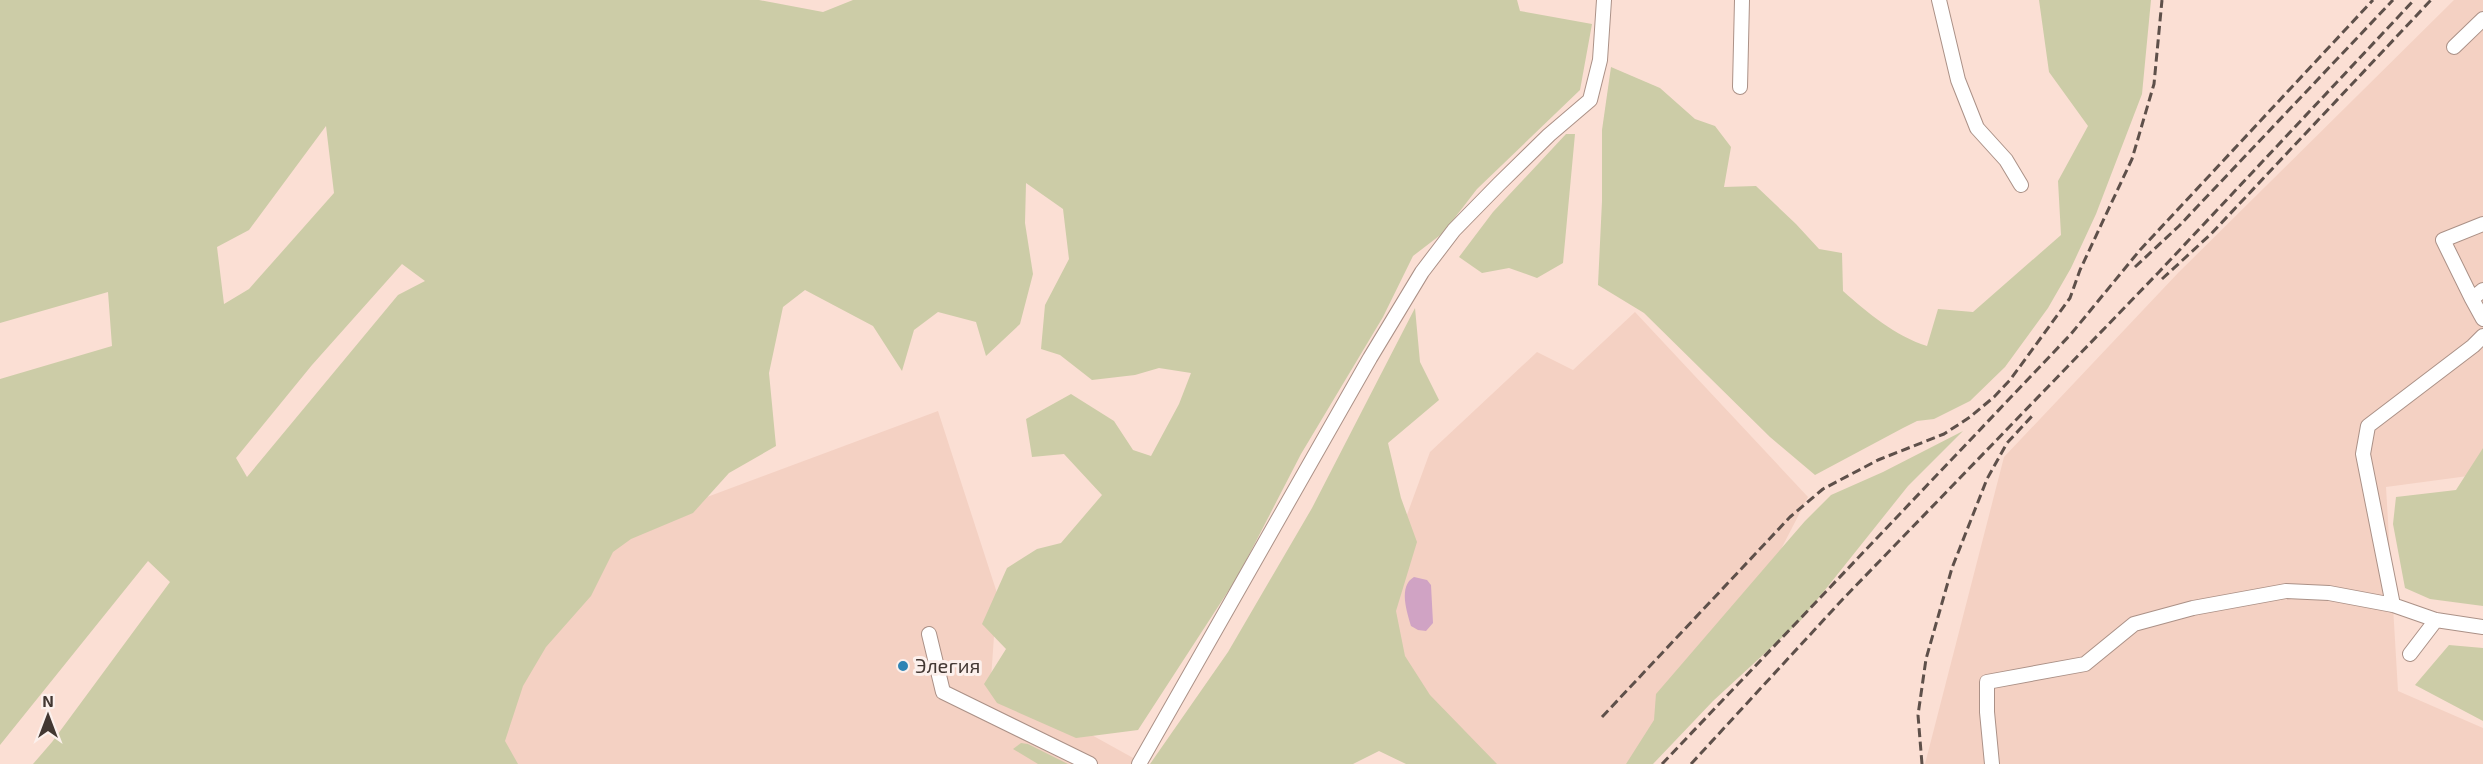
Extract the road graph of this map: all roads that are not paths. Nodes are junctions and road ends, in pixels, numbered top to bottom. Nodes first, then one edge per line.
1 (1604, 0) edge
2 (1742, 0) edge
3 (1939, 0) edge
4 (2483, 19) edge
5 (2454, 47) dead end
6 (1740, 87) dead end
7 (2021, 185) dead end
8 (2483, 224) edge
9 (2477, 294) edge
10 (2483, 319) edge
11 (2483, 336) edge
12 (2392, 605) junction
13 (2436, 620) junction
14 (2483, 627) edge
15 (929, 634) dead end
16 (2410, 654) dead end
17 (1090, 764) edge
18 (1139, 764) edge
19 (1992, 764) edge

1 - 18 street
2 - 6 street
3 - 7 street
4 - 5 street
8 - 9 street
9 - 10 street
11 - 12 street
12 - 13 street
12 - 19 street
13 - 14 street
13 - 16 street
15 - 17 street

